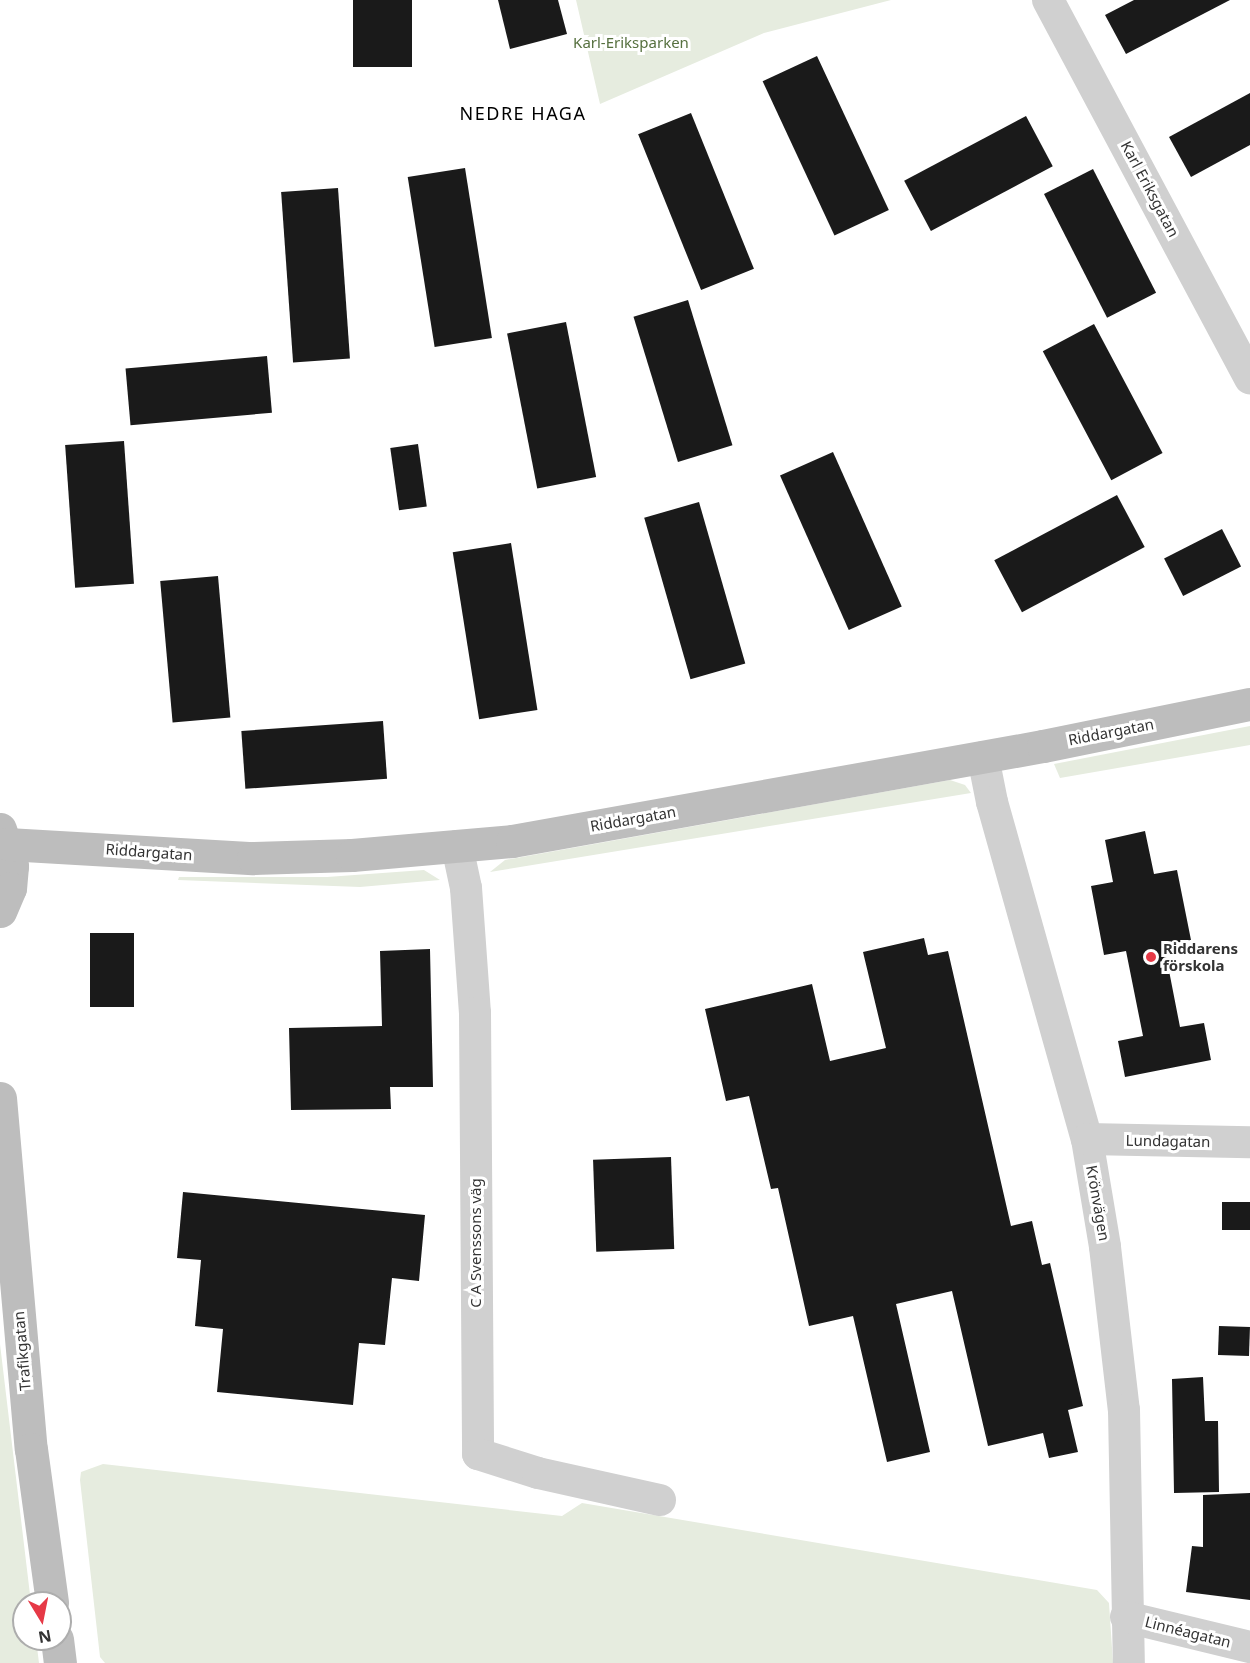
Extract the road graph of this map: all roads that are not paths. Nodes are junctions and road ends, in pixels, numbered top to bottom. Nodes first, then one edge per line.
1 (1048, 0) edge
2 (1250, 378) edge
3 (1250, 704) edge
4 (983, 757) junction
5 (4, 836) edge
6 (457, 846) junction
7 (0, 910) edge
8 (0, 1098) edge
9 (1087, 1139) junction
10 (1250, 1142) edge
11 (660, 1500) dead end
12 (50, 1591) edge
13 (1126, 1617) junction
14 (1250, 1647) edge
15 (1129, 1663) edge

1 - 2 street, Karl Eriksgatan
3 - 4 street, Riddargatan
4 - 6 street, Riddargatan
4 - 9 street, Krönvägen
5 - 6 street, Riddargatan
5 - 7 street
6 - 11 street, C A Svenssons väg
8 - 12 street, Trafikgatan
9 - 10 street, Lundagatan
9 - 13 street, Krönvägen
13 - 14 street, Linnéagatan
13 - 15 street, Krönvägen

